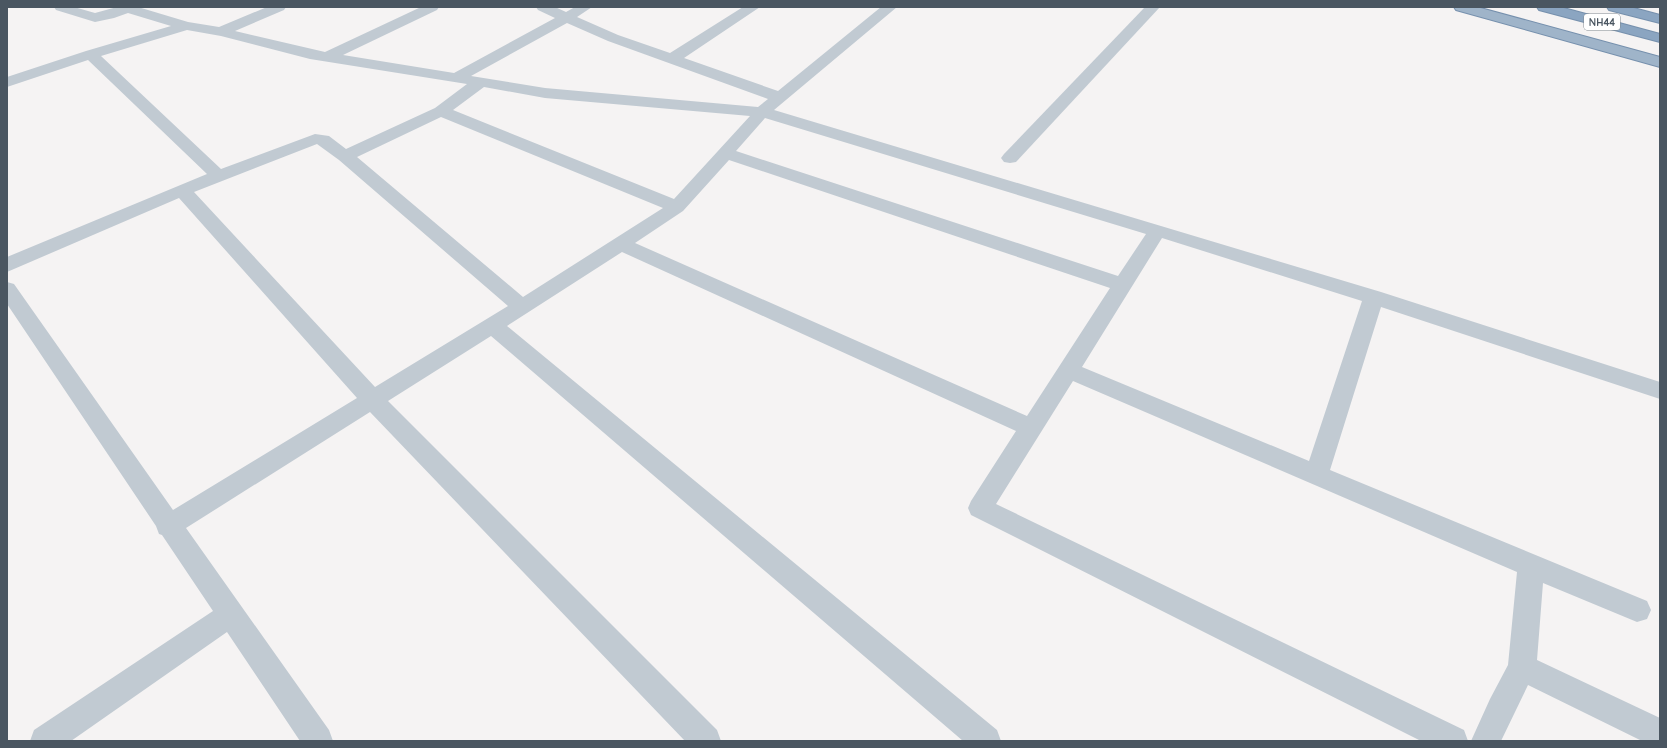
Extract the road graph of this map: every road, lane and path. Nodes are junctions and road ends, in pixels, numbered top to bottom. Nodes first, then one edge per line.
1 (61, 7) edge
2 (279, 7) edge
3 (432, 7) edge
4 (543, 7) edge
5 (585, 7) edge
6 (753, 7) edge
7 (890, 7) edge
8 (1153, 7) edge
9 (1461, 7) edge
10 (1544, 7) edge
11 (1614, 7) edge
12 (128, 8) edge
13 (566, 17) junction
14 (1660, 19) edge
15 (186, 26) junction
16 (221, 32) junction
17 (1660, 38) edge
18 (91, 54) junction
19 (326, 57) junction
20 (672, 59) junction
21 (1660, 62) edge
22 (456, 78) junction
23 (7, 82) edge
24 (481, 82) junction
25 (779, 97) junction
26 (441, 111) junction
27 (762, 112) junction
28 (725, 153) junction
29 (345, 156) junction
30 (1010, 158) dead end
31 (219, 176) junction
32 (182, 190) junction
33 (677, 207) junction
34 (1158, 231) junction
35 (621, 244) junction
36 (7, 265) edge
37 (1122, 285) junction
38 (7, 289) edge
39 (1374, 297) junction
40 (522, 307) junction
41 (492, 325) junction
42 (1068, 370) junction
43 (1660, 391) edge
44 (372, 399) junction
45 (1031, 428) junction
46 (1316, 475) junction
47 (168, 526) junction
48 (1530, 565) junction
49 (1637, 610) dead end
50 (230, 615) junction
51 (1522, 667) junction
52 (1660, 734) edge
53 (45, 741) edge
54 (318, 741) edge
55 (706, 741) edge
56 (986, 741) edge
57 (1453, 741) edge
58 (1486, 741) edge

1 - 12 street
2 - 16 street
3 - 19 street
4 - 13 street
5 - 13 street
6 - 20 street
7 - 25 street
8 - 30 street
9 - 21 highway
10 - 17 highway, NH44
11 - 14 highway, NH44
12 - 15 street
13 - 20 street
13 - 22 street
15 - 16 street
15 - 18 street
16 - 19 street
18 - 23 street
18 - 31 street
19 - 22 street
20 - 25 street
22 - 24 street
24 - 26 street
24 - 27 street
25 - 27 street
26 - 29 street
26 - 33 street
27 - 28 street
27 - 34 street
28 - 33 street
28 - 37 street
29 - 31 street
29 - 40 street
31 - 32 street
32 - 36 street
32 - 44 street
33 - 35 street
34 - 37 street
34 - 39 street
35 - 40 street
35 - 45 street
37 - 42 street
38 - 47 street
39 - 43 street
39 - 46 street
40 - 41 street
41 - 44 street
41 - 56 street
42 - 45 street
42 - 46 street
44 - 47 street
44 - 55 street
45 - 57 street
46 - 48 street
47 - 50 street
48 - 49 street
48 - 51 street
50 - 53 street
50 - 54 street
51 - 52 street
51 - 58 street

